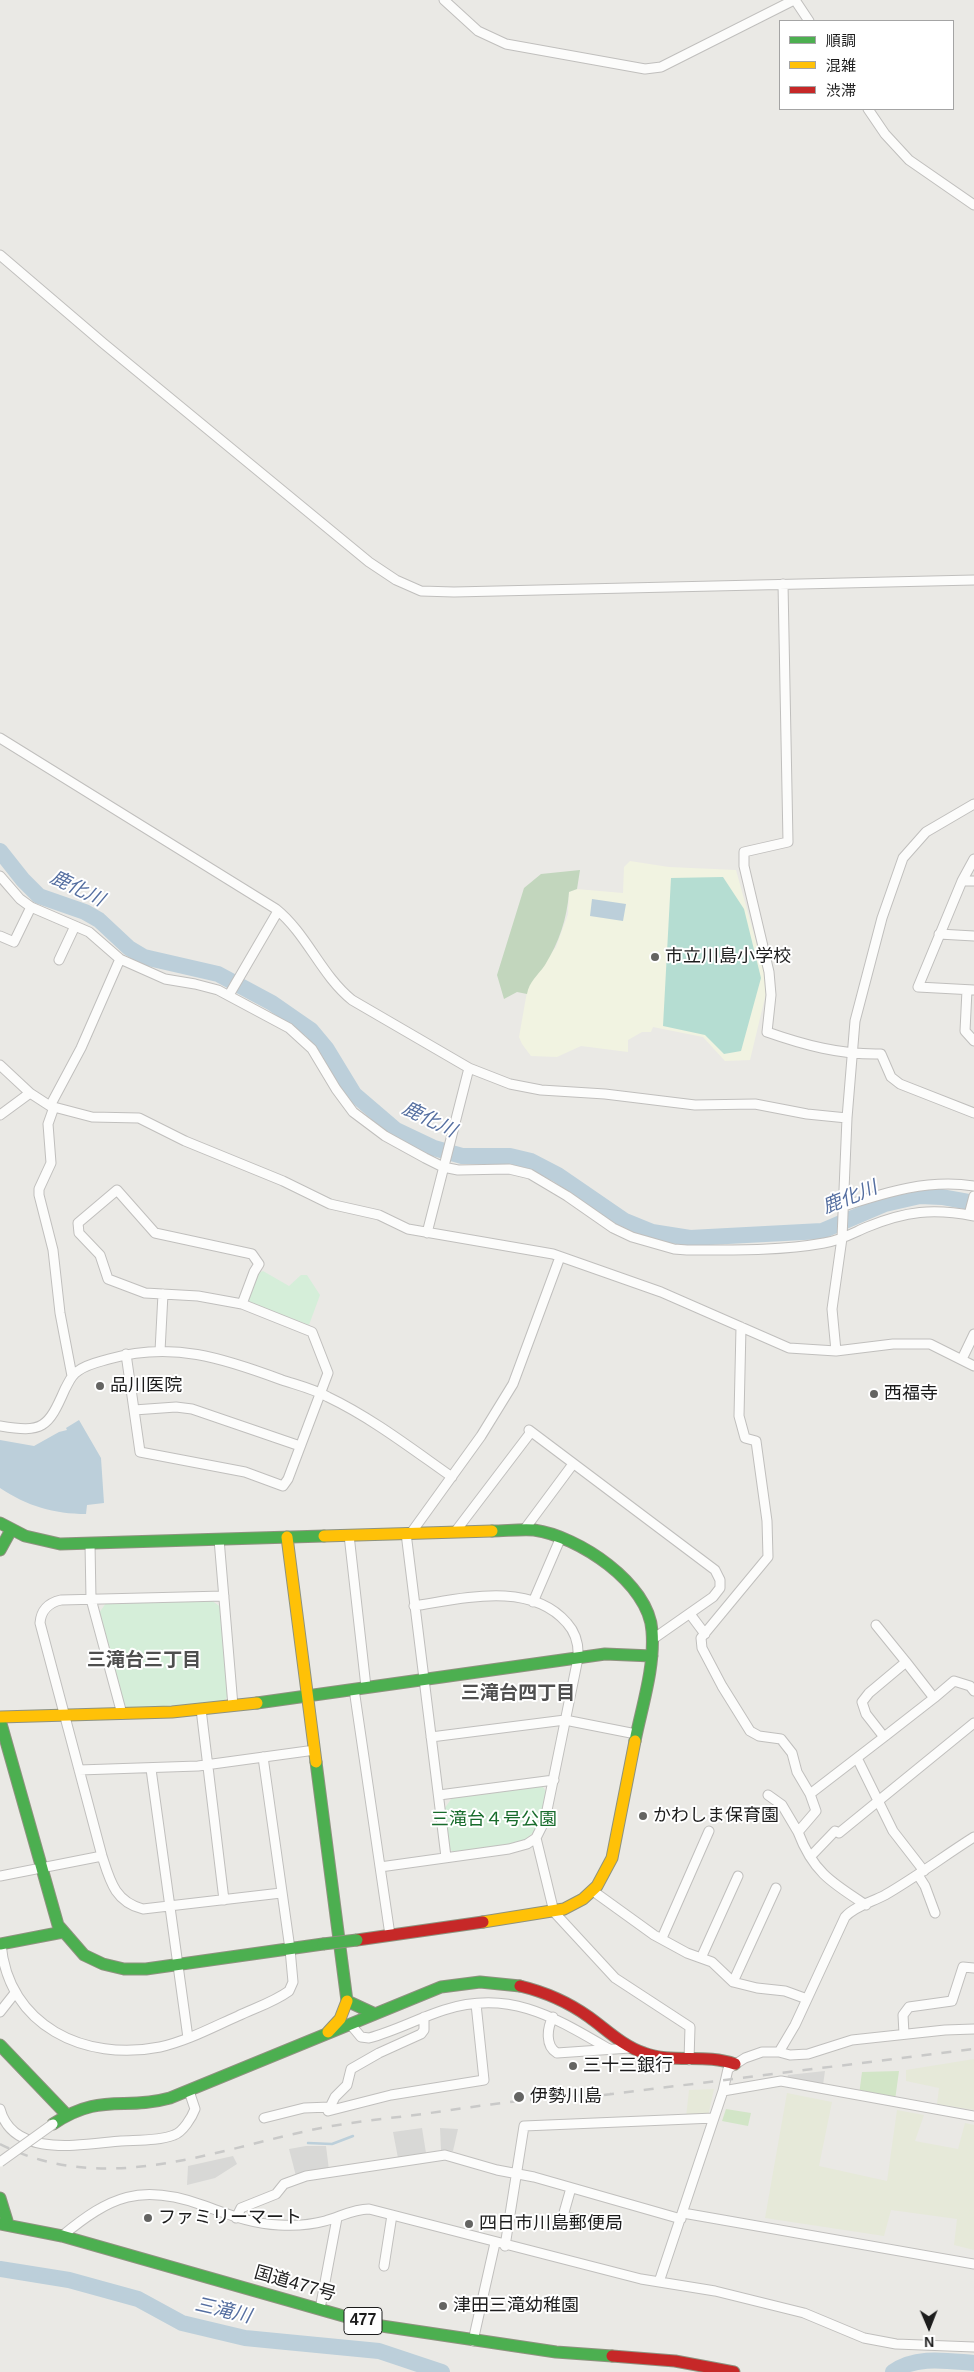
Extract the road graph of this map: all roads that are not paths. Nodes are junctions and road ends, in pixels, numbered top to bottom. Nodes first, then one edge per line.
1 (444, 0) edge
2 (794, 0) edge
3 (808, 20) edge
4 (869, 110) edge
5 (974, 205) edge
6 (0, 255) edge
7 (974, 580) edge
8 (783, 584) junction
9 (0, 738) edge
10 (974, 804) edge
11 (974, 859) edge
12 (1, 880) edge
13 (962, 881) junction
14 (974, 882) edge
15 (31, 907) junction
16 (278, 910) junction
17 (75, 926) junction
18 (940, 934) junction
19 (0, 936) edge
20 (974, 936) edge
21 (120, 959) junction
22 (59, 960) dead end
23 (971, 990) edge
24 (229, 994) junction
25 (974, 1040) edge
26 (853, 1054) junction
27 (0, 1065) edge
28 (469, 1068) junction
29 (30, 1092) junction
30 (52, 1106) junction
31 (974, 1112) edge
32 (0, 1115) edge
33 (847, 1118) junction
34 (444, 1167) junction
35 (974, 1186) edge
36 (974, 1196) edge
37 (844, 1208) junction
38 (971, 1215) edge
39 (427, 1233) junction
40 (842, 1235) junction
41 (560, 1257) junction
42 (163, 1294) junction
43 (242, 1304) junction
44 (741, 1327) junction
45 (974, 1334) edge
46 (160, 1351) junction
47 (836, 1351) junction
48 (126, 1354) junction
49 (962, 1359) junction
50 (974, 1366) edge
51 (72, 1376) junction
52 (319, 1393) junction
53 (134, 1410) junction
54 (0, 1426) edge
55 (300, 1446) junction
56 (573, 1464) junction
57 (452, 1477) junction
58 (0, 1522) edge
59 (11, 1530) junction
60 (524, 1530) junction
61 (455, 1532) junction
62 (409, 1533) junction
63 (349, 1535) junction
64 (287, 1537) junction
65 (561, 1537) junction
66 (219, 1539) junction
67 (90, 1544) junction
68 (0, 1550) edge
69 (224, 1596) junction
70 (91, 1599) junction
71 (533, 1602) junction
72 (414, 1606) junction
73 (690, 1614) junction
74 (876, 1625) dead end
75 (705, 1634) junction
76 (653, 1639) junction
77 (652, 1656) junction
78 (578, 1658) junction
79 (906, 1662) junction
80 (423, 1679) junction
81 (366, 1687) junction
82 (354, 1689) junction
83 (974, 1691) edge
84 (307, 1695) junction
85 (934, 1698) junction
86 (233, 1706) junction
87 (201, 1709) junction
88 (122, 1714) junction
89 (65, 1716) junction
90 (0, 1719) edge
91 (565, 1720) junction
92 (974, 1723) edge
93 (636, 1734) junction
94 (431, 1737) junction
95 (884, 1737) junction
96 (315, 1750) junction
97 (263, 1757) junction
98 (857, 1758) junction
99 (207, 1764) junction
100 (151, 1769) junction
101 (79, 1770) junction
102 (554, 1780) junction
103 (810, 1794) junction
104 (439, 1795) junction
105 (768, 1795) dead end
106 (879, 1800) junction
107 (709, 1831) dead end
108 (798, 1832) junction
109 (974, 1837) edge
110 (536, 1838) junction
111 (102, 1856) junction
112 (810, 1856) junction
113 (446, 1857) junction
114 (380, 1867) junction
115 (42, 1869) junction
116 (921, 1873) junction
117 (0, 1876) edge
118 (738, 1876) dead end
119 (776, 1888) dead end
120 (593, 1891) junction
121 (281, 1893) junction
122 (224, 1900) junction
123 (866, 1905) junction
124 (170, 1907) junction
125 (554, 1912) junction
126 (935, 1913) dead end
127 (63, 1932) junction
128 (390, 1935) junction
129 (662, 1938) junction
130 (1, 1944) edge
131 (290, 1949) junction
132 (701, 1958) junction
133 (178, 1964) junction
134 (974, 1968) edge
135 (734, 1982) junction
136 (15, 1994) junction
137 (807, 1999) junction
138 (347, 2001) junction
139 (476, 2004) junction
140 (0, 2012) edge
141 (375, 2014) junction
142 (424, 2016) junction
143 (553, 2017) junction
144 (351, 2024) junction
145 (974, 2029) edge
146 (904, 2034) junction
147 (324, 2036) junction
148 (188, 2038) junction
149 (0, 2046) edge
150 (630, 2048) junction
151 (608, 2049) junction
152 (779, 2052) junction
153 (689, 2060) junction
154 (735, 2064) junction
155 (189, 2091) junction
156 (723, 2092) junction
157 (330, 2107) junction
158 (0, 2109) edge
159 (66, 2114) junction
160 (974, 2116) edge
161 (264, 2118) dead end
162 (714, 2118) junction
163 (53, 2124) joint
164 (0, 2162) edge
165 (517, 2172) junction
166 (571, 2188) junction
167 (0, 2198) edge
168 (392, 2215) junction
169 (682, 2216) junction
170 (236, 2218) junction
171 (337, 2218) junction
172 (572, 2218) dead end
173 (4, 2224) edge
174 (62, 2236) junction
175 (495, 2243) junction
176 (505, 2246) junction
177 (974, 2264) edge
178 (384, 2266) dead end
179 (659, 2282) junction
180 (320, 2309) junction
181 (473, 2341) junction
182 (974, 2347) edge
183 (674, 2367) edge
184 (734, 2372) edge

1 - 2 street
2 - 3 street
4 - 5 street
6 - 8 street
7 - 8 street
8 - 26 street
9 - 16 street
10 - 26 street
11 - 13 street
12 - 15 street
13 - 14 street
13 - 18 street
15 - 17 street
15 - 19 street
16 - 24 street
16 - 28 street
17 - 21 street
17 - 22 street
18 - 20 street
18 - 23 street
21 - 24 street
21 - 30 street
23 - 25 street
24 - 34 street
26 - 31 street
26 - 33 street
27 - 29 street
28 - 33 street
28 - 34 street
29 - 30 street
29 - 32 street
30 - 39 street
30 - 51 street
33 - 37 street
34 - 39 street
34 - 40 street
35 - 37 street
36 - 38 street
37 - 40 street
38 - 40 street
39 - 41 street
40 - 47 street
41 - 44 street
41 - 57 street
42 - 43 street
42 - 43 street
42 - 46 street
43 - 52 street
44 - 47 street
44 - 75 street
45 - 49 street
46 - 48 street
46 - 52 street
47 - 49 street
48 - 51 street
48 - 53 street
49 - 50 street
51 - 54 street
52 - 55 street
52 - 57 street
53 - 55 street
53 - 55 street
56 - 60 street
56 - 61 street
56 - 73 street
57 - 62 street
58 - 59 main road
59 - 67 main road
59 - 68 main road
60 - 61 main road
60 - 65 main road
61 - 62 main road
62 - 63 main road
62 - 72 street
63 - 64 main road
63 - 81 street
64 - 66 main road
64 - 84 main road
65 - 71 street
65 - 76 main road
66 - 67 main road
66 - 69 street
67 - 70 street
69 - 70 street
69 - 86 street
70 - 88 street
70 - 89 street
71 - 72 street
71 - 78 street
72 - 80 street
73 - 75 street
73 - 76 street
74 - 79 street
75 - 103 street
76 - 77 main road
77 - 78 main road
77 - 93 main road
78 - 80 main road
78 - 91 street
79 - 85 street
79 - 95 street
80 - 81 main road
80 - 94 street
81 - 82 main road
82 - 84 main road
82 - 114 street
83 - 85 street
84 - 86 main road
84 - 96 main road
85 - 95 street
86 - 87 main road
87 - 88 main road
87 - 99 street
88 - 89 main road
89 - 90 main road
89 - 101 street
90 - 115 main road
91 - 93 street
91 - 94 street
91 - 102 street
92 - 106 street
93 - 120 main road
94 - 104 street
95 - 98 street
96 - 97 street
96 - 138 main road
97 - 99 street
97 - 121 street
98 - 103 street
98 - 106 street
99 - 100 street
99 - 122 street
100 - 101 street
100 - 124 street
101 - 111 street
102 - 104 street
102 - 110 street
103 - 108 street
104 - 113 street
105 - 108 street
106 - 112 street
106 - 116 street
107 - 129 street
108 - 112 street
109 - 116 street
110 - 113 street
110 - 125 street
111 - 115 street
111 - 124 street
112 - 123 street
113 - 114 street
114 - 128 street
115 - 117 street
115 - 127 main road
116 - 123 street
116 - 126 street
118 - 132 street
119 - 135 street
120 - 125 main road
120 - 129 street
121 - 122 street
121 - 131 street
122 - 124 street
123 - 137 street
124 - 133 street
125 - 128 main road
125 - 153 street
127 - 130 main road
127 - 133 main road
128 - 131 main road, bridge
129 - 132 street
130 - 136 street
131 - 133 main road
131 - 148 street
132 - 135 street
133 - 148 street
134 - 146 street
135 - 137 street
136 - 140 street
136 - 148 street
137 - 152 street
138 - 141 main road
138 - 147 main road
139 - 142 street
139 - 143 street
139 - 157 street
141 - 144 main road
141 - 150 main road
142 - 144 street
142 - 157 street
143 - 151 street
143 - 151 street
144 - 147 main road
145 - 146 street
146 - 152 street
147 - 155 main road
149 - 159 main road
150 - 151 street
150 - 153 main road
152 - 154 street
153 - 154 main road
154 - 156 street
155 - 158 street
155 - 159 main road
156 - 160 street
156 - 162 street
157 - 161 street
159 - 163 main road
162 - 165 street
162 - 169 street
163 - 164 street, bridge
165 - 166 street
165 - 170 street
165 - 176 street
166 - 169 street
166 - 172 street
167 - 173 main road
168 - 171 street
168 - 175 street
168 - 178 street
169 - 177 street
169 - 179 street
170 - 171 street
170 - 174 street
171 - 180 street
173 - 174 main road, 国道477号 / 477
174 - 180 main road, 国道477号 / 477
175 - 176 street
175 - 181 street
176 - 179 street
179 - 182 street
180 - 181 main road, 国道477号 / 477
181 - 183 main road, 国道477号 / 477
183 - 184 main road, 国道477号 / 477

